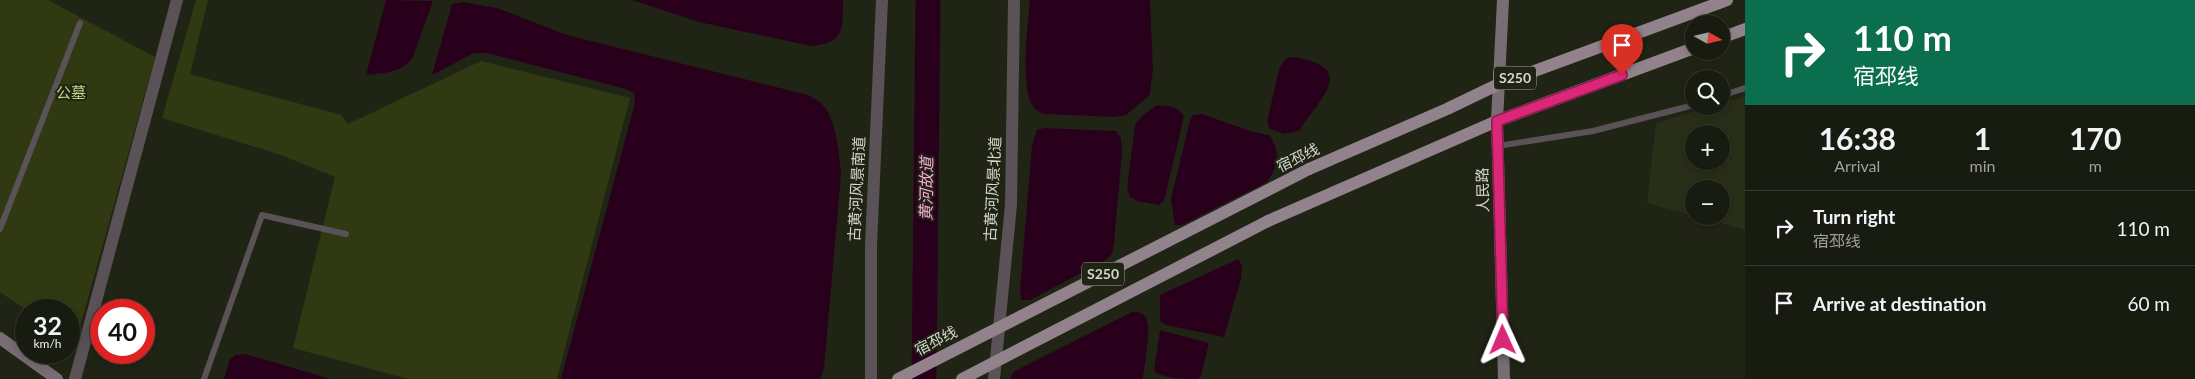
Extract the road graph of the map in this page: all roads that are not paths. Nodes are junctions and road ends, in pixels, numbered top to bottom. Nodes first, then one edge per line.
1 (177, 0) edge
2 (882, 0) edge
3 (1014, 0) edge
4 (1503, 0) edge
5 (1727, 0) edge
6 (80, 23) dead end
7 (1745, 30) edge
8 (1730, 35) edge
9 (1685, 51) edge
10 (1499, 84) junction
11 (1745, 88) edge
12 (1730, 93) edge
13 (1685, 107) edge
14 (1497, 121) junction
15 (1498, 146) junction
16 (0, 229) edge
17 (346, 234) dead end
18 (0, 338) edge
19 (57, 379) edge
20 (75, 379) edge
21 (204, 379) edge
22 (871, 379) edge
23 (898, 379) edge
24 (962, 379) edge
25 (994, 379) edge
26 (1504, 379) edge

1 - 20 street
2 - 22 street, 古黄河风景南道
3 - 25 street, 古黄河风景北道
4 - 10 street, 人民路
5 - 10 main road, 宿邳线 / S250
6 - 16 lane
7 - 8 main road
9 - 14 main road, S250
10 - 14 street, 人民路
10 - 23 main road, 宿邳线 / S250, bridge
11 - 12 lane
13 - 15 lane
14 - 15 street, 人民路
14 - 24 main road, S250, bridge
15 - 26 street, 人民路
17 - 21 lane
18 - 19 street

